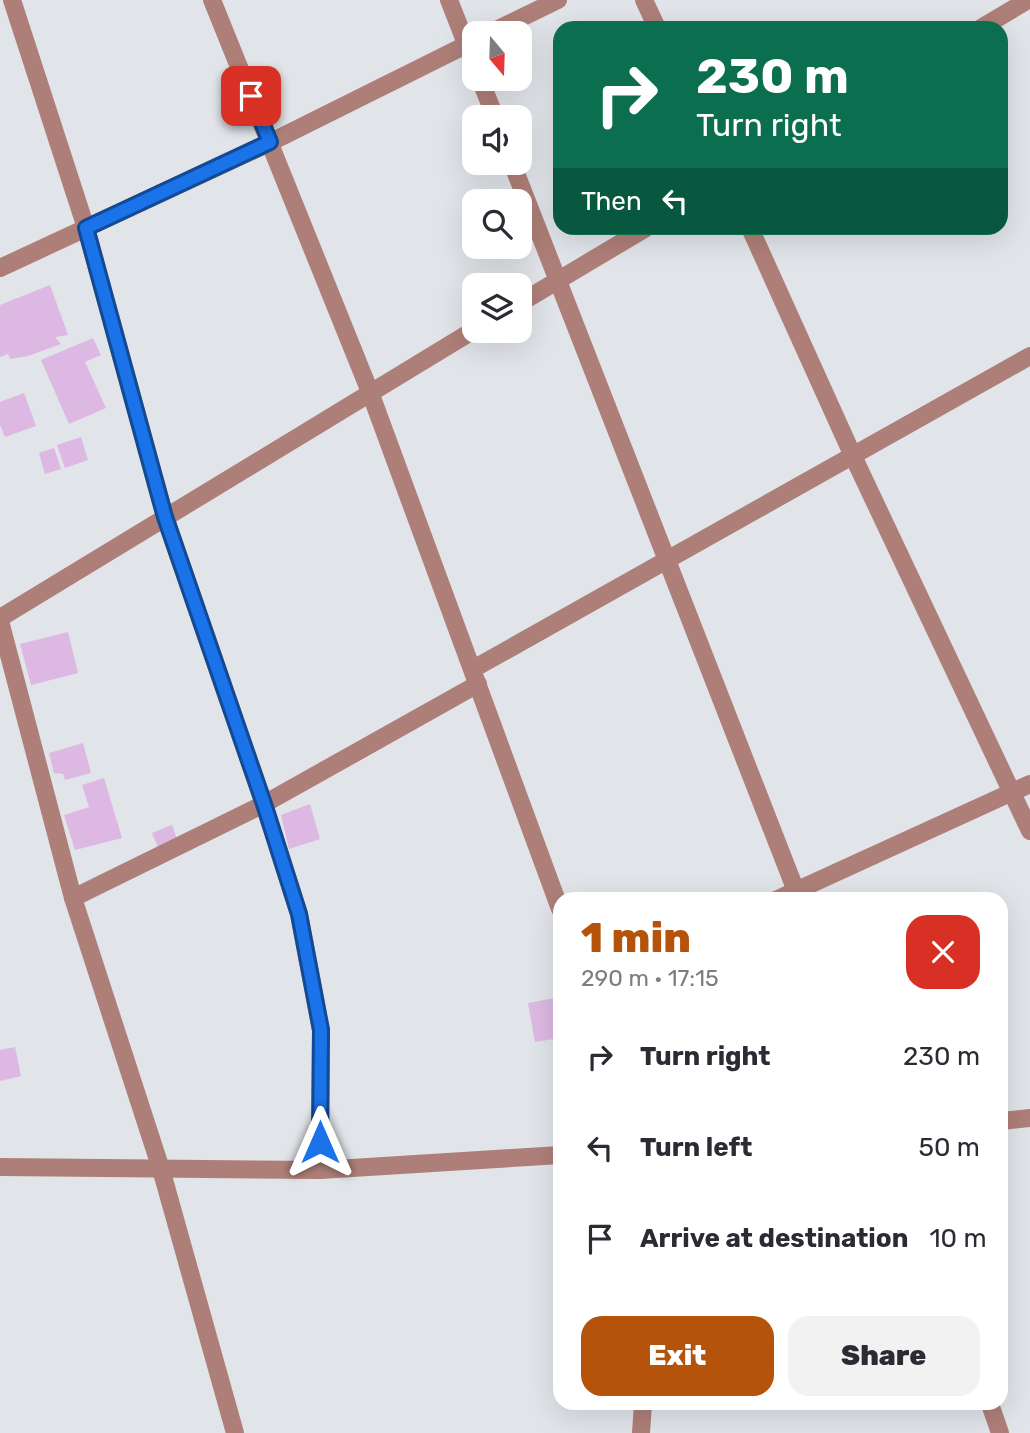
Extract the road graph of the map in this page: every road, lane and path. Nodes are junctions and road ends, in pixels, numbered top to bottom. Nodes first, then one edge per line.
1 (12, 0) edge
2 (212, 0) edge
3 (449, 0) edge
4 (558, 0) edge
5 (644, 0) edge
6 (1028, 0) edge
7 (515, 21) edge
8 (654, 21) edge
9 (993, 21) edge
10 (462, 25) edge
11 (462, 47) edge
12 (270, 142) junction
13 (517, 175) edge
14 (86, 228) junction
15 (634, 235) edge
16 (753, 235) edge
17 (0, 268) edge
18 (557, 281) junction
19 (532, 296) edge
20 (462, 337) edge
21 (1030, 356) edge
22 (370, 392) junction
23 (853, 456) junction
24 (165, 517) junction
25 (666, 561) junction
26 (0, 620) edge
27 (475, 677) junction
28 (1030, 784) edge
29 (1012, 793) junction
30 (264, 804) junction
31 (1030, 831) edge
32 (796, 891) joint
33 (554, 892) edge
34 (74, 898) junction
35 (1030, 1118) edge
36 (1008, 1120) edge
37 (553, 1155) edge
38 (0, 1167) edge
39 (161, 1169) junction
40 (320, 1170) junction
41 (642, 1410) edge
42 (992, 1410) edge
43 (235, 1433) edge
44 (640, 1433) edge
45 (1000, 1433) edge

1 - 14 street
2 - 12 street
3 - 10 street
4 - 7 street
5 - 8 street
6 - 9 street
11 - 12 street
12 - 14 street
12 - 22 street
13 - 18 street
14 - 17 street
14 - 24 street
15 - 18 street
16 - 23 street
18 - 19 street
18 - 25 street
20 - 22 street
21 - 23 street
22 - 24 street
22 - 27 street
23 - 25 street
23 - 29 street
24 - 26 street
24 - 30 street
25 - 27 street
25 - 32 street
26 - 34 street
27 - 30 street
27 - 33 street
28 - 29 street
29 - 31 street
29 - 32 street
30 - 34 street
30 - 40 street
34 - 39 street
35 - 36 street
37 - 40 street
38 - 39 street
39 - 40 street
39 - 43 street
41 - 44 street
42 - 45 street

